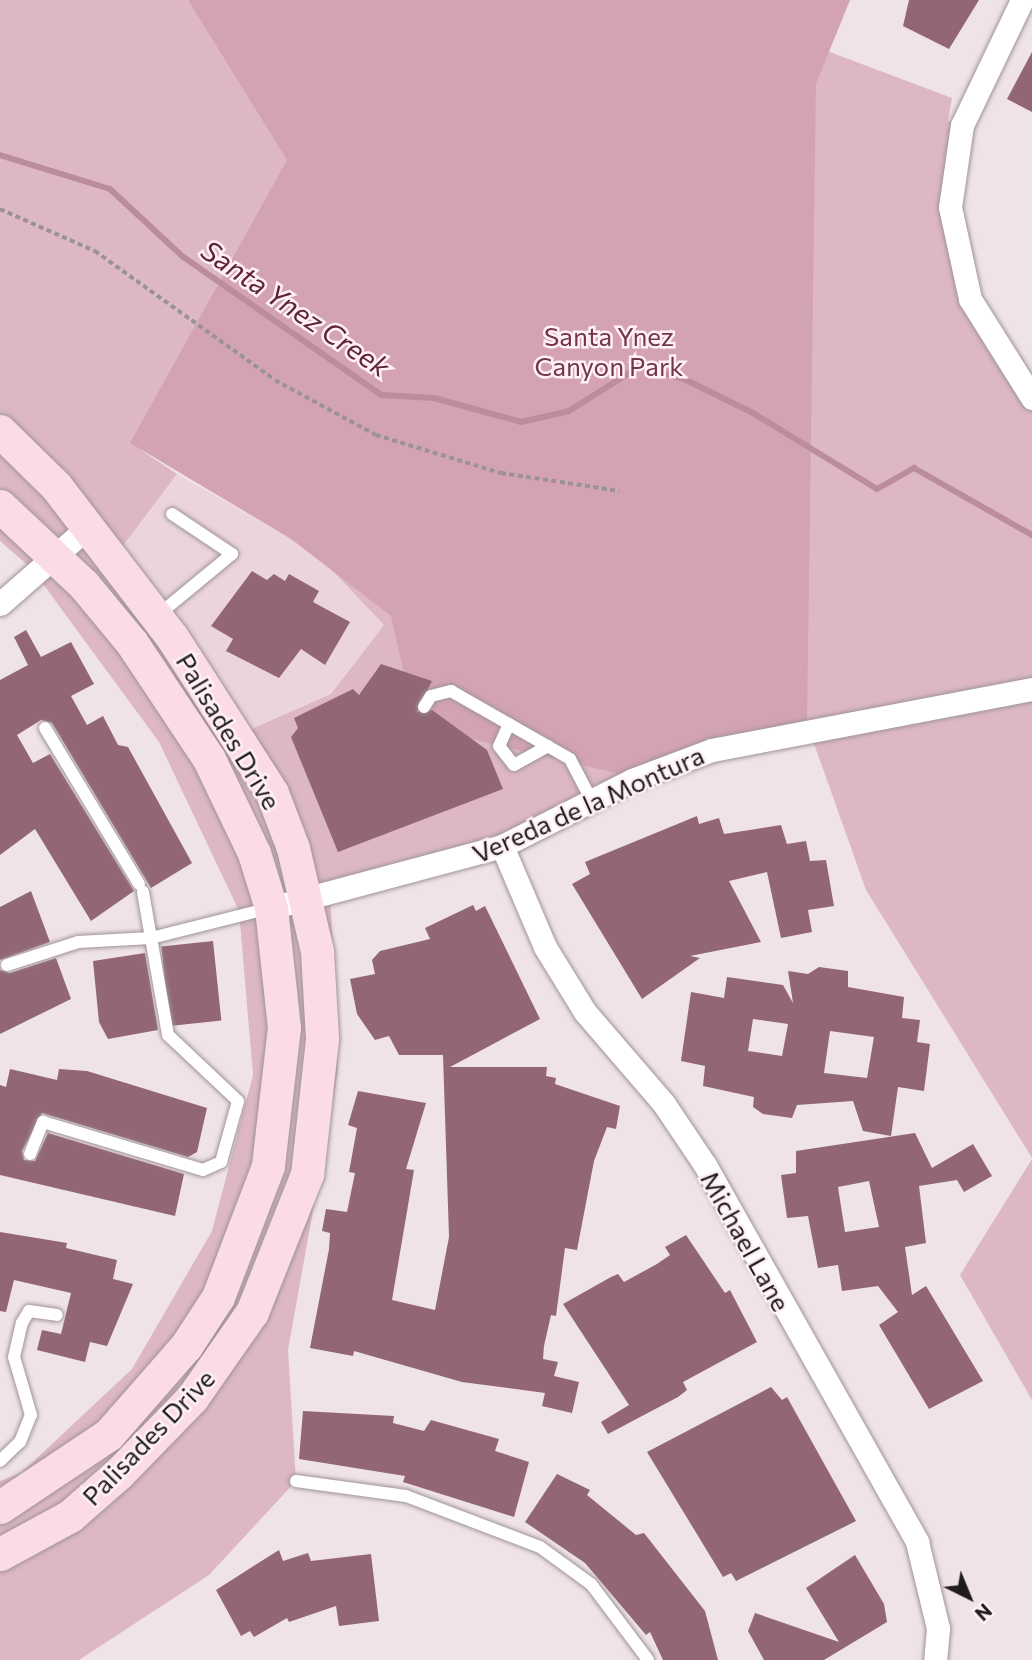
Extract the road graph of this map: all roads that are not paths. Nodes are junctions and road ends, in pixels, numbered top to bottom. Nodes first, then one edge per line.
1 (1022, 0) edge
2 (1032, 398) edge
3 (0, 431) edge
4 (0, 506) edge
5 (172, 514) dead end
6 (88, 527) junction
7 (53, 556) junction
8 (0, 604) edge
9 (155, 618) junction
10 (1032, 689) edge
11 (424, 707) dead end
12 (509, 724) junction
13 (45, 728) dead end
14 (548, 746) junction
15 (592, 801) junction
16 (502, 846) junction
17 (305, 897) junction
18 (271, 908) junction
19 (151, 938) junction
20 (7, 965) dead end
21 (30, 1154) dead end
22 (57, 1315) dead end
23 (0, 1461) edge
24 (296, 1481) dead end
25 (0, 1507) edge
26 (0, 1554) edge
27 (648, 1660) edge
28 (935, 1660) edge

1 - 2 street
3 - 6 street, Palisades Drive
4 - 7 street, Palisades Drive
5 - 9 lane
6 - 7 street
6 - 9 street, Palisades Drive
7 - 8 street
7 - 18 street, Palisades Drive
9 - 17 street, Palisades Drive
10 - 15 street, Vereda de la Montura
11 - 12 lane
12 - 14 lane
12 - 14 lane
13 - 19 lane
14 - 15 lane
15 - 16 street, Vereda de la Montura
16 - 17 street, Vereda de la Montura
16 - 28 street, Michael Lane
17 - 18 street, Vereda de la Montura
17 - 26 street, Palisades Drive
18 - 19 lane
18 - 25 street, Palisades Drive
19 - 20 lane
19 - 21 lane
22 - 23 lane
24 - 27 lane

